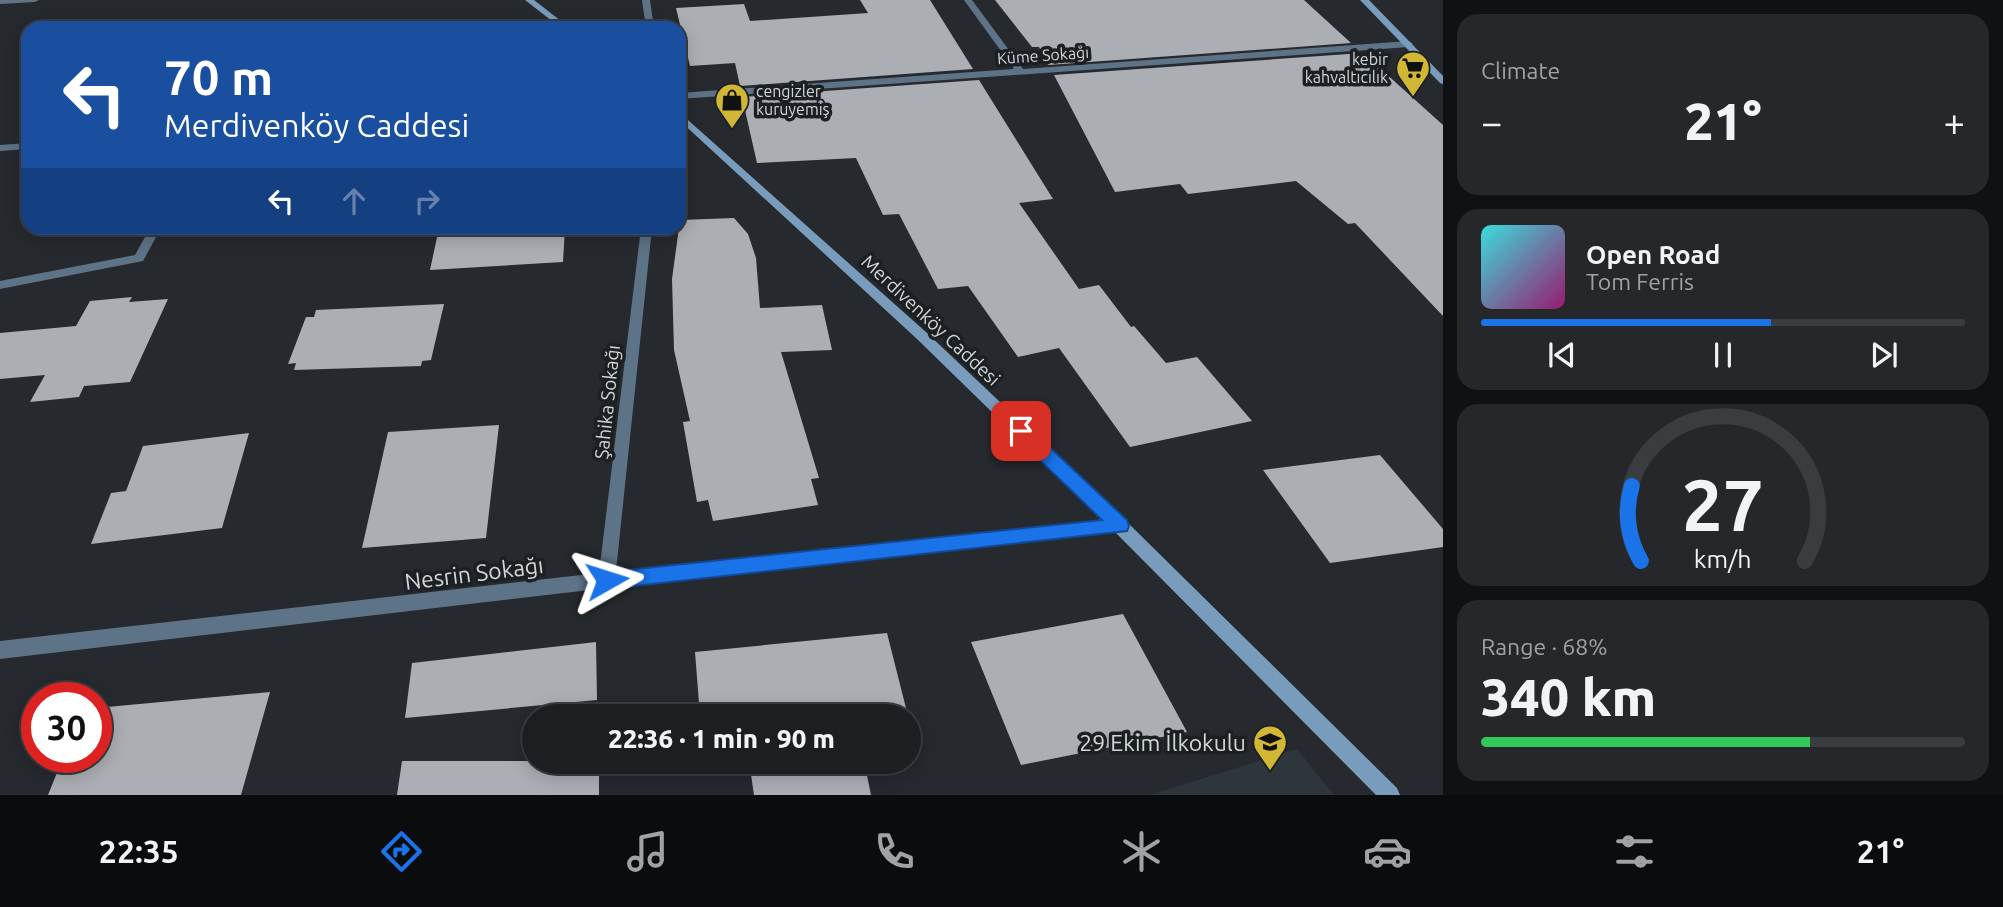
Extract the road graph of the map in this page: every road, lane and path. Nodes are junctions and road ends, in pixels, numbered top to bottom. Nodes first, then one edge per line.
1 (35, 0) edge
2 (528, 0) edge
3 (646, 0) edge
4 (968, 0) edge
5 (1364, 0) edge
6 (0, 2) edge
7 (556, 21) edge
8 (649, 21) edge
9 (1409, 44) junction
10 (1021, 72) junction
11 (1443, 81) edge
12 (686, 96) edge
13 (686, 121) edge
14 (21, 146) edge
15 (0, 148) edge
16 (151, 235) edge
17 (645, 235) edge
18 (0, 285) edge
19 (1120, 526) junction
20 (607, 580) junction
21 (0, 650) edge
22 (1390, 795) edge

1 - 6 street
2 - 7 street
3 - 8 street
4 - 10 street
5 - 9 street
9 - 10 street, Küme Sokağı
9 - 11 street
10 - 12 street, Küme Sokağı
13 - 19 street, Merdivenköy Caddesi
14 - 15 street
16 - 18 street
17 - 20 street, Şahika Sokağı
19 - 20 street, Nesrin Sokağı
19 - 22 street, Merdivenköy Caddesi
20 - 21 street, Nesrin Sokağı

